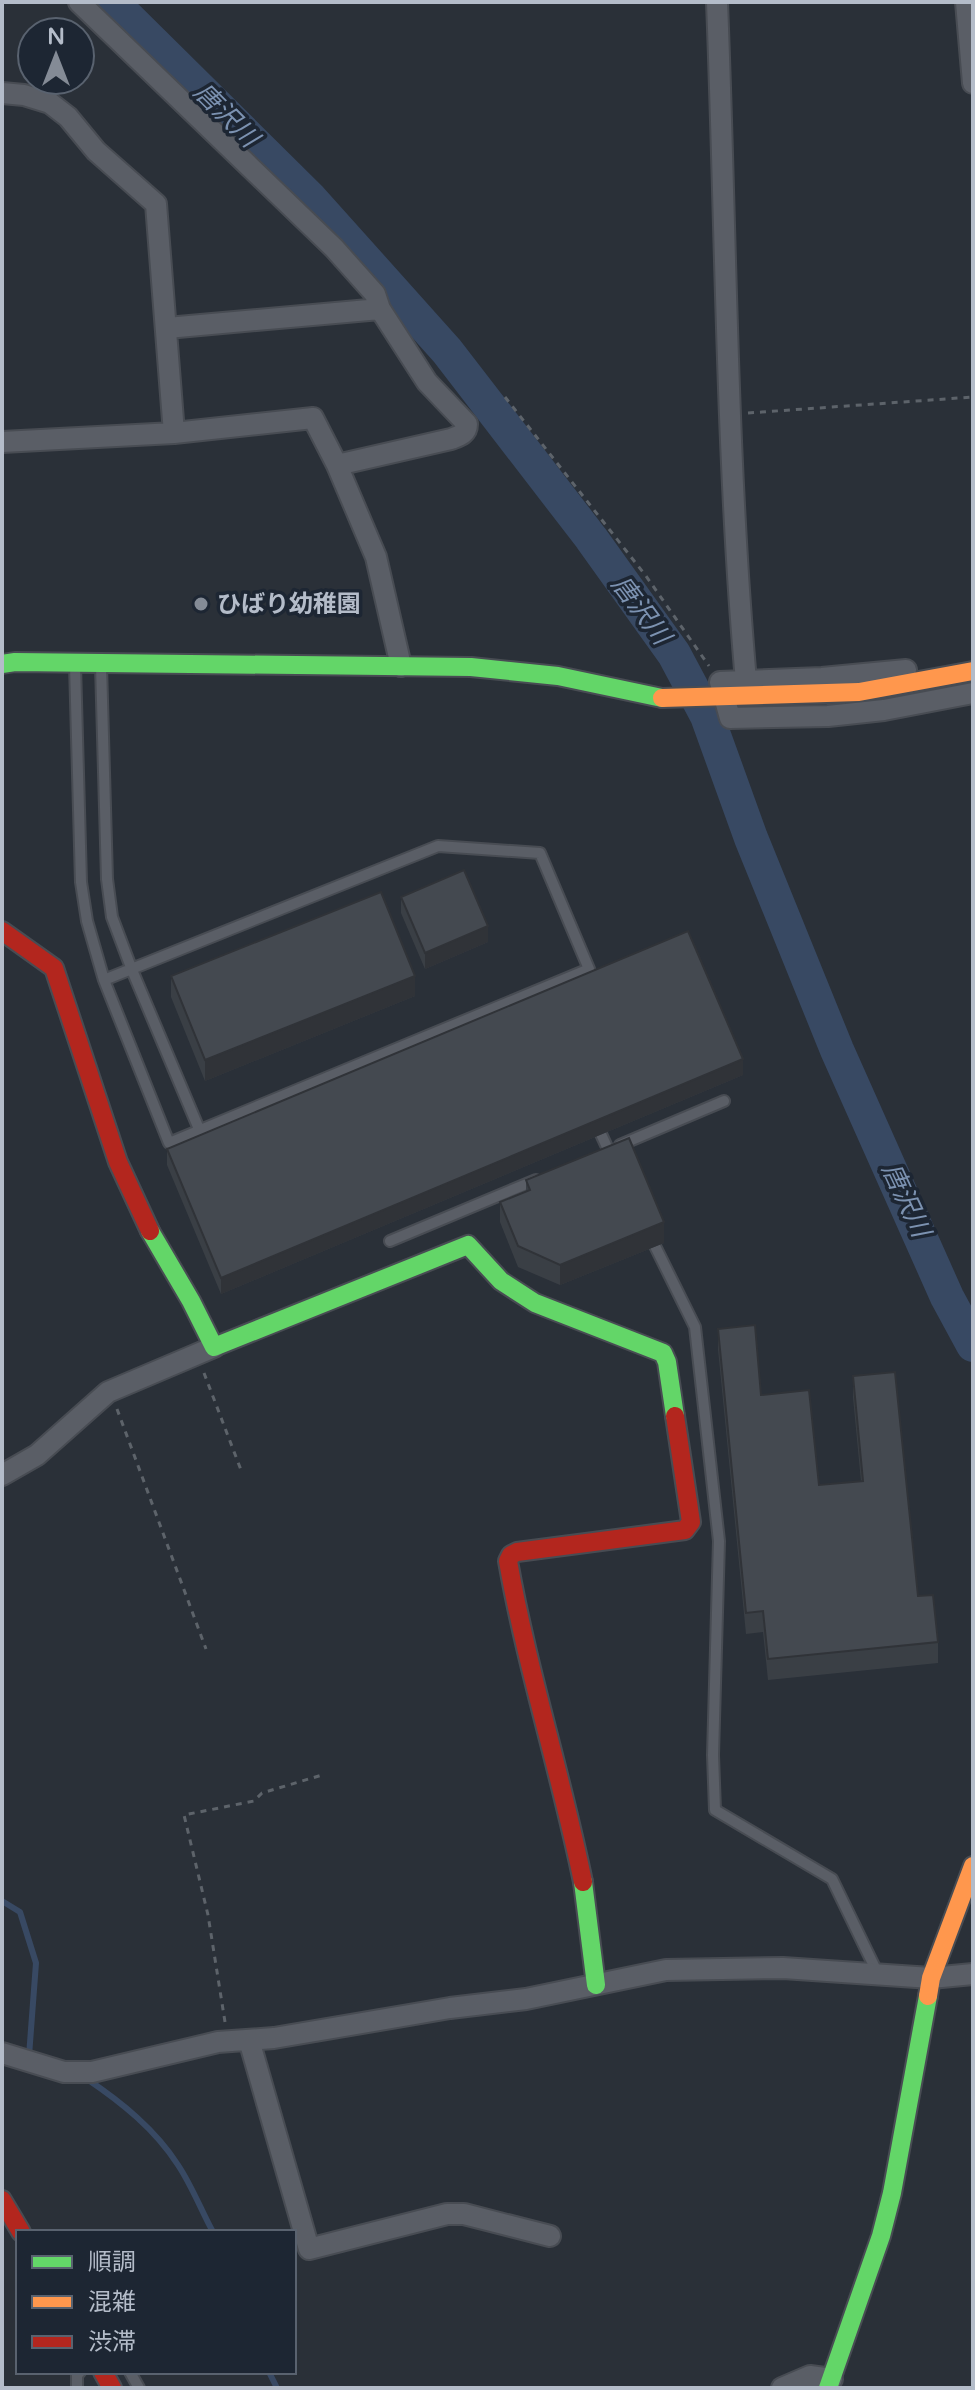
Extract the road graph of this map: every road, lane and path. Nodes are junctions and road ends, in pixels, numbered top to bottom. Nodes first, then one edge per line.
1 (79, 2) edge
2 (717, 2) edge
3 (966, 2) edge
4 (973, 83) edge
5 (2, 93) edge
6 (380, 309) junction
7 (167, 328) junction
8 (505, 397) dead end
9 (973, 397) edge
10 (729, 414) junction
11 (174, 433) junction
12 (2, 442) edge
13 (337, 465) junction
14 (973, 658) edge
15 (75, 663) junction
16 (101, 663) junction
17 (2, 664) edge
18 (401, 666) junction
19 (973, 671) edge
20 (746, 681) junction
21 (719, 692) junction
22 (973, 693) edge
23 (2, 931) edge
24 (132, 970) junction
25 (104, 980) junction
26 (724, 1101) dead end
27 (199, 1129) junction
28 (601, 1134) edge
29 (608, 1150) junction
30 (593, 1156) edge
31 (615, 1164) edge
32 (550, 1174) edge
33 (390, 1241) dead end
34 (655, 1246) edge
35 (205, 1350) junction
36 (108, 1392) junction
37 (241, 1470) dead end
38 (2, 1475) edge
39 (206, 1649) dead end
40 (322, 1775) dead end
41 (973, 1866) edge
42 (878, 1974) junction
43 (973, 1974) edge
44 (931, 1978) junction
45 (596, 1985) junction
46 (238, 2041) junction
47 (2, 2053) edge
48 (2, 2200) edge
49 (20, 2230) edge
50 (550, 2236) dead end
51 (830, 2383) edge
52 (782, 2388) edge

1 - 6 street
2 - 10 street
3 - 4 street
5 - 7 street
6 - 7 street
6 - 13 street
7 - 11 street
8 - 21 path
9 - 10 path
10 - 20 street
11 - 12 street
11 - 13 street
13 - 18 street
14 - 20 street
15 - 16 street
15 - 17 street
15 - 25 lane
16 - 18 street
16 - 24 lane
18 - 21 street
19 - 21 street
20 - 21 street
21 - 22 street
23 - 35 street
24 - 25 lane
24 - 27 lane
24 - 27 lane
25 - 27 lane
26 - 29 lane
28 - 29 lane
29 - 30 lane
29 - 31 lane
32 - 33 lane
34 - 42 lane
35 - 36 street
35 - 37 path
35 - 45 street
36 - 38 street
36 - 39 path
40 - 46 path
41 - 44 street
42 - 44 street
42 - 45 street
43 - 44 street
44 - 51 street
45 - 46 street
46 - 47 street
46 - 50 street
48 - 49 street
51 - 52 street

